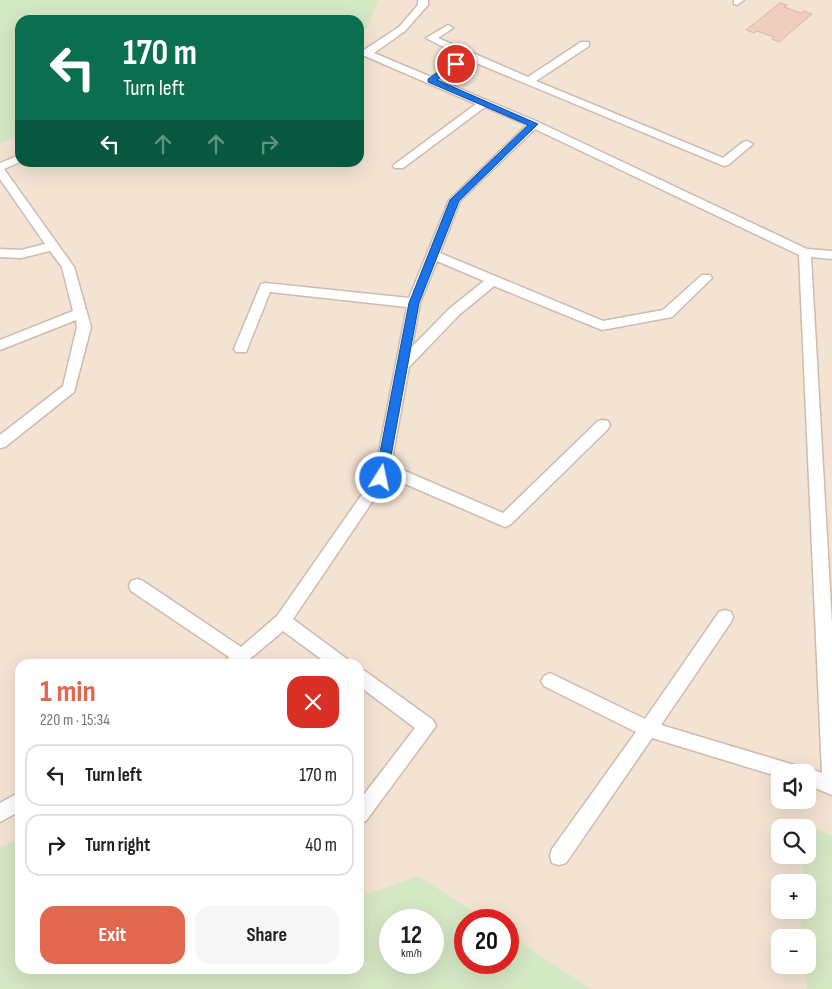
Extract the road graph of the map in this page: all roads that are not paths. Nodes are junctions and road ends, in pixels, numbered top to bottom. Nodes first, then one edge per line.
1 (423, 0) edge
2 (448, 28) dead end
3 (585, 44) dead end
4 (364, 52) edge
5 (364, 54) edge
6 (468, 56) junction
7 (431, 81) junction
8 (529, 81) junction
9 (484, 104) junction
10 (534, 124) junction
11 (747, 144) dead end
12 (15, 160) edge
13 (399, 166) dead end
14 (0, 167) edge
15 (0, 171) edge
16 (54, 246) junction
17 (0, 253) edge
18 (806, 253) junction
19 (433, 255) junction
20 (832, 255) edge
21 (706, 278) dead end
22 (493, 280) junction
23 (414, 303) junction
24 (80, 313) junction
25 (0, 345) edge
26 (241, 348) dead end
27 (402, 366) junction
28 (603, 425) dead end
29 (0, 444) edge
30 (383, 468) junction
31 (825, 522) edge
32 (137, 586) dead end
33 (724, 618) dead end
34 (283, 621) junction
35 (235, 659) edge
36 (237, 659) edge
37 (335, 659) edge
38 (364, 680) edge
39 (550, 681) dead end
40 (648, 729) junction
41 (771, 766) edge
42 (816, 780) edge
43 (832, 785) edge
44 (15, 804) edge
45 (364, 808) edge
46 (0, 813) edge
47 (560, 856) dead end

1 - 4 lane
2 - 6 lane
3 - 8 lane
5 - 7 lane
6 - 7 lane
6 - 8 lane
7 - 9 lane
8 - 11 lane
9 - 10 lane
9 - 13 lane
10 - 18 lane
10 - 19 lane
12 - 14 lane
15 - 16 lane
16 - 17 lane
16 - 24 lane
18 - 20 lane
18 - 31 lane
19 - 22 lane
19 - 23 lane
21 - 22 lane
22 - 27 lane
23 - 26 lane
23 - 27 lane
24 - 25 lane
24 - 29 lane
27 - 30 lane
28 - 30 lane
30 - 34 lane
31 - 43 lane
32 - 35 lane
33 - 40 lane
34 - 36 lane
34 - 37 lane
38 - 45 lane
39 - 40 lane
40 - 41 lane
40 - 47 lane
42 - 43 lane
44 - 46 lane

